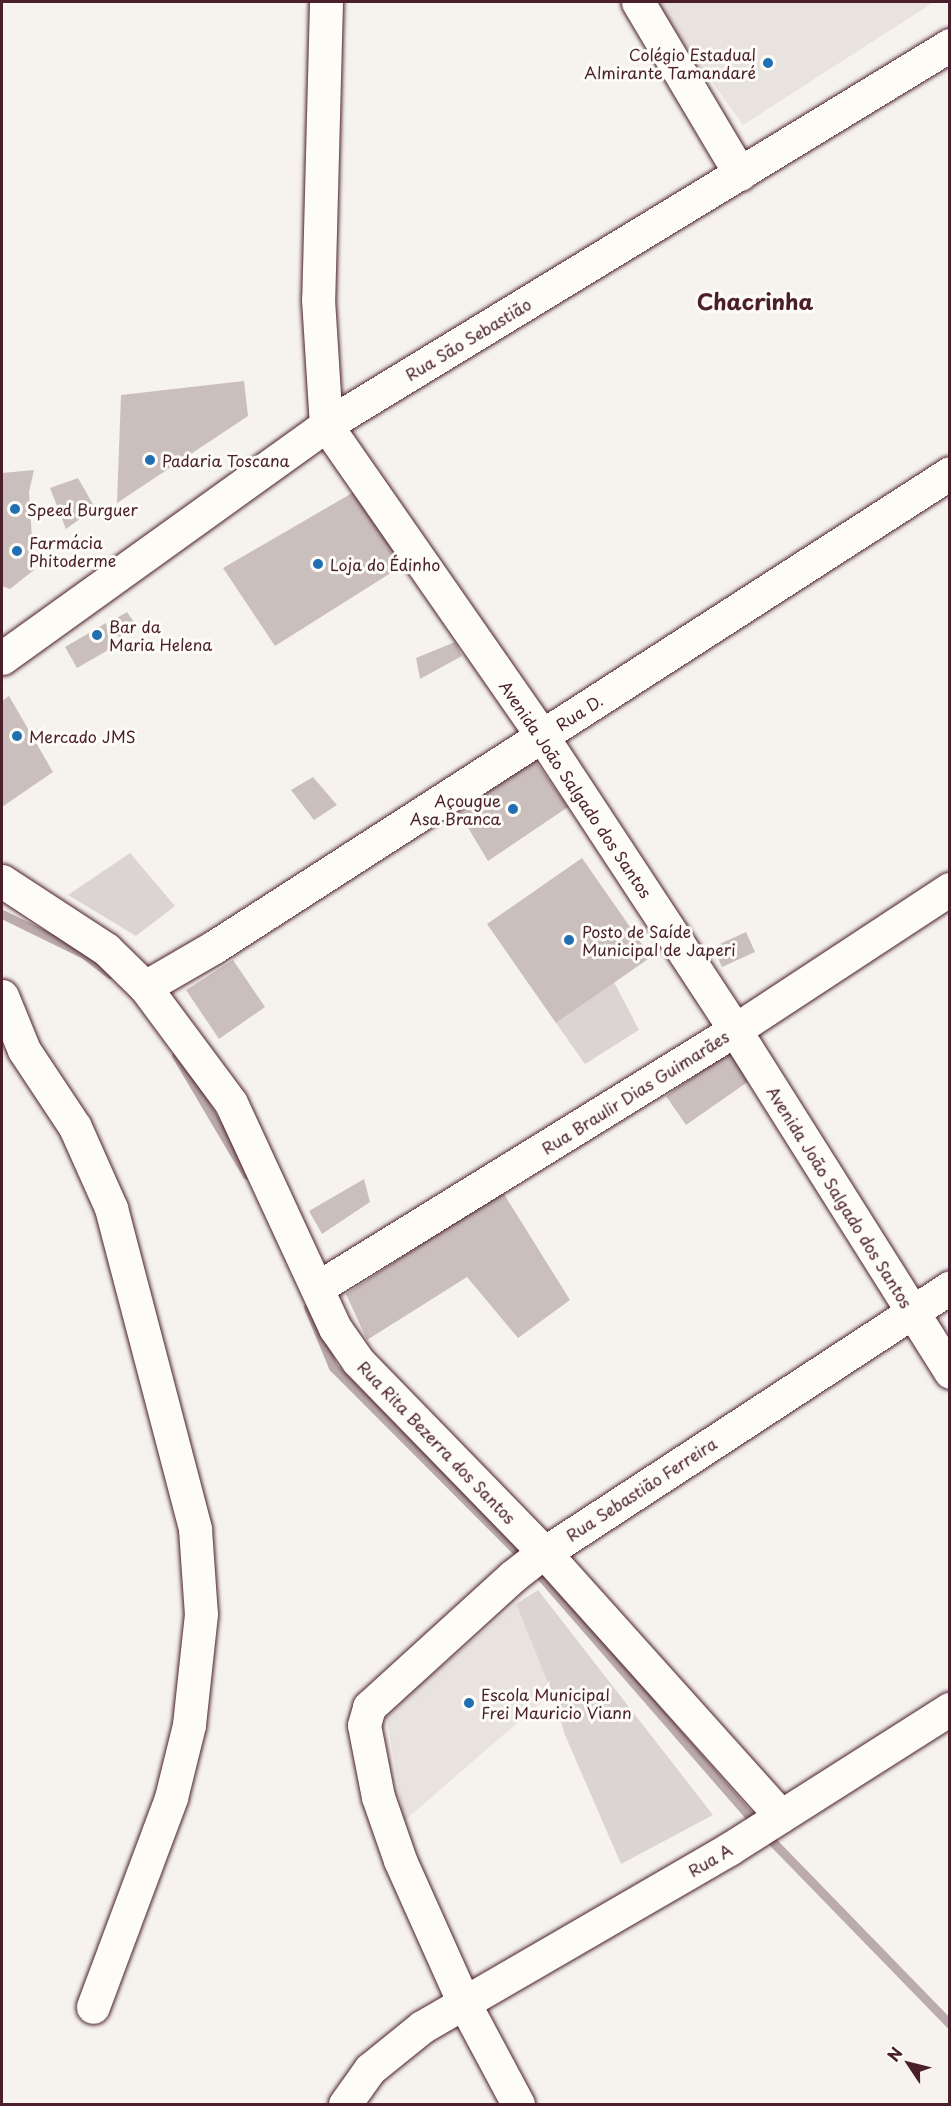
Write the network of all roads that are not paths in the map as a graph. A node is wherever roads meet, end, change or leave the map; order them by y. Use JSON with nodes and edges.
{"nodes":[{"id":1,"x":326,"y":2,"type":"edge"},
{"id":2,"x":638,"y":2,"type":"edge"},
{"id":3,"x":950,"y":45,"type":"edge"},
{"id":4,"x":740,"y":174,"type":"junction"},
{"id":5,"x":326,"y":425,"type":"junction"},
{"id":6,"x":950,"y":472,"type":"edge"},
{"id":7,"x":2,"y":658,"type":"edge"},
{"id":8,"x":542,"y":736,"type":"junction"},
{"id":9,"x":2,"y":881,"type":"edge"},
{"id":10,"x":950,"y":889,"type":"edge"},
{"id":11,"x":145,"y":987,"type":"junction"},
{"id":12,"x":2,"y":996,"type":"edge"},
{"id":13,"x":735,"y":1030,"type":"junction"},
{"id":14,"x":950,"y":1287,"type":"edge"},
{"id":15,"x":317,"y":1288,"type":"junction"},
{"id":16,"x":911,"y":1311,"type":"junction"},
{"id":17,"x":950,"y":1372,"type":"edge"},
{"id":18,"x":531,"y":1563,"type":"junction"},
{"id":19,"x":950,"y":1709,"type":"edge"},
{"id":20,"x":764,"y":1827,"type":"junction"},
{"id":21,"x":464,"y":2001,"type":"junction"},
{"id":22,"x":93,"y":2007,"type":"dead end"},
{"id":23,"x":345,"y":2104,"type":"edge"},
{"id":24,"x":518,"y":2104,"type":"edge"}],
"edges":[{"from":1,"to":5,"type":"street"},
{"from":2,"to":4,"type":"street"},
{"from":3,"to":4,"type":"street","name":"Rua São Sebastião"},
{"from":4,"to":5,"type":"street","name":"Rua São Sebastião"},
{"from":5,"to":7,"type":"street","name":"Rua São Sebastião"},
{"from":5,"to":8,"type":"street","name":"Avenida João Salgado dos Santos"},
{"from":6,"to":8,"type":"street","name":"Rua D."},
{"from":8,"to":11,"type":"street","name":"Rua D."},
{"from":8,"to":13,"type":"street","name":"Avenida João Salgado dos Santos"},
{"from":9,"to":11,"type":"street","name":"Rua Rita Bezerra dos Santos"},
{"from":10,"to":13,"type":"street","name":"Rua Braulir Dias Guimarães"},
{"from":11,"to":15,"type":"street","name":"Rua Rita Bezerra dos Santos"},
{"from":12,"to":22,"type":"street"},
{"from":13,"to":15,"type":"street","name":"Rua Braulir Dias Guimarães"},
{"from":13,"to":16,"type":"street","name":"Avenida João Salgado dos Santos"},
{"from":14,"to":16,"type":"street","name":"Rua Sebastião Ferreira"},
{"from":15,"to":18,"type":"street","name":"Rua Rita Bezerra dos Santos"},
{"from":16,"to":17,"type":"street","name":"Avenida João Salgado dos Santos"},
{"from":16,"to":18,"type":"street","name":"Rua Sebastião Ferreira"},
{"from":18,"to":20,"type":"street","name":"Rua Rita Bezerra dos Santos"},
{"from":18,"to":21,"type":"street","name":"Rua Sebastião Ferreira"},
{"from":19,"to":20,"type":"street","name":"Rua A"},
{"from":20,"to":21,"type":"street","name":"Rua A"},
{"from":21,"to":23,"type":"street","name":"Rua A"},
{"from":21,"to":24,"type":"street"}]}
